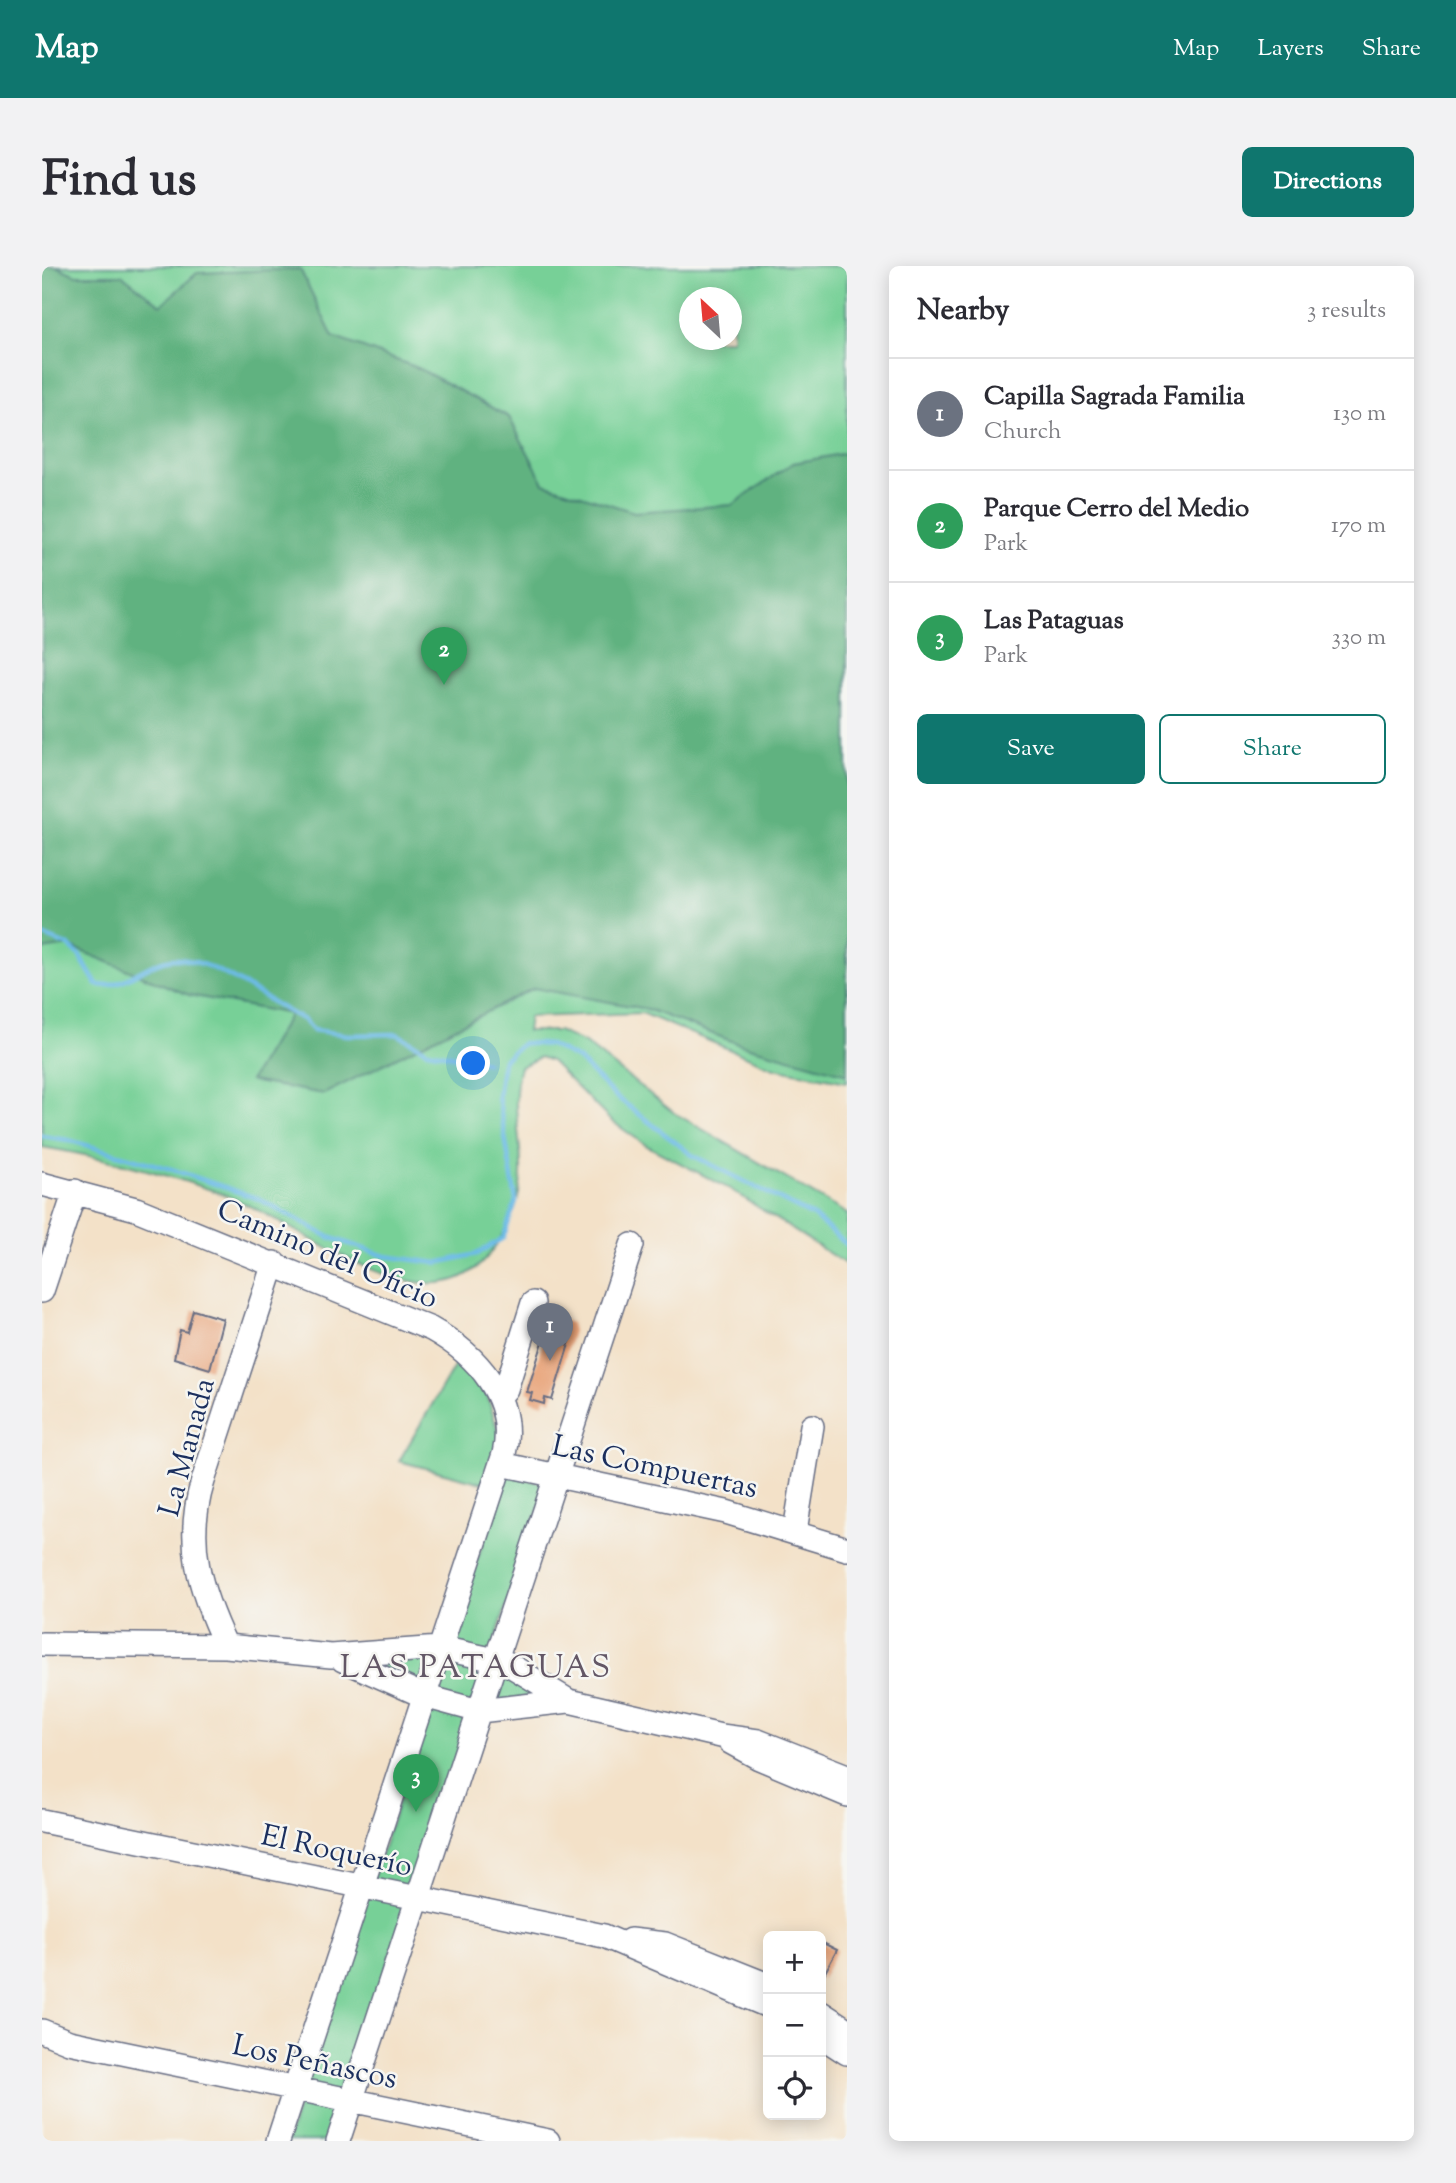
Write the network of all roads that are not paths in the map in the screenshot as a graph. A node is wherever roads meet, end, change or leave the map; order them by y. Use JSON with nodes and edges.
{"nodes":[{"id":1,"x":42,"y":1184,"type":"edge"},
{"id":2,"x":75,"y":1191,"type":"junction"},
{"id":3,"x":632,"y":1245,"type":"dead end"},
{"id":4,"x":274,"y":1263,"type":"junction"},
{"id":5,"x":42,"y":1291,"type":"edge"},
{"id":6,"x":533,"y":1303,"type":"dead end"},
{"id":7,"x":499,"y":1397,"type":"junction"},
{"id":8,"x":812,"y":1426,"type":"dead end"},
{"id":9,"x":501,"y":1464,"type":"junction"},
{"id":10,"x":557,"y":1476,"type":"junction"},
{"id":11,"x":795,"y":1531,"type":"junction"},
{"id":12,"x":847,"y":1549,"type":"edge"},
{"id":13,"x":226,"y":1646,"type":"junction"},
{"id":14,"x":48,"y":1647,"type":"edge"},
{"id":15,"x":440,"y":1648,"type":"junction"},
{"id":16,"x":331,"y":1656,"type":"junction"},
{"id":17,"x":496,"y":1659,"type":"junction"},
{"id":18,"x":424,"y":1696,"type":"junction"},
{"id":19,"x":569,"y":1701,"type":"junction"},
{"id":20,"x":480,"y":1711,"type":"junction"},
{"id":21,"x":721,"y":1736,"type":"junction"},
{"id":22,"x":847,"y":1776,"type":"edge"},
{"id":23,"x":847,"y":1795,"type":"edge"},
{"id":24,"x":42,"y":1821,"type":"edge"},
{"id":25,"x":362,"y":1887,"type":"junction"},
{"id":26,"x":418,"y":1898,"type":"junction"},
{"id":27,"x":620,"y":1940,"type":"junction"},
{"id":28,"x":763,"y":1982,"type":"edge"},
{"id":29,"x":763,"y":2004,"type":"edge"},
{"id":30,"x":826,"y":2017,"type":"edge"},
{"id":31,"x":42,"y":2031,"type":"edge"},
{"id":32,"x":847,"y":2031,"type":"edge"},
{"id":33,"x":826,"y":2039,"type":"edge"},
{"id":34,"x":69,"y":2042,"type":"junction"},
{"id":35,"x":42,"y":2043,"type":"edge"},
{"id":36,"x":847,"y":2053,"type":"edge"},
{"id":37,"x":295,"y":2089,"type":"junction"},
{"id":38,"x":351,"y":2101,"type":"junction"},
{"id":39,"x":278,"y":2141,"type":"edge"},
{"id":40,"x":338,"y":2141,"type":"edge"},
{"id":41,"x":548,"y":2141,"type":"edge"}],
"edges":[{"from":1,"to":2,"type":"street","name":"Camino del Oficio"},
{"from":2,"to":4,"type":"street","name":"Camino del Oficio"},
{"from":2,"to":5,"type":"street"},
{"from":3,"to":10,"type":"street"},
{"from":4,"to":7,"type":"street","name":"Camino del Oficio"},
{"from":4,"to":13,"type":"street","name":"La Manada"},
{"from":6,"to":7,"type":"street"},
{"from":7,"to":9,"type":"street","name":"Camino del Oficio"},
{"from":8,"to":11,"type":"street","name":"Las Compuertas"},
{"from":9,"to":10,"type":"street","name":"Las Compuertas"},
{"from":9,"to":15,"type":"street","name":"Camino del Oficio"},
{"from":10,"to":11,"type":"street","name":"Las Compuertas"},
{"from":10,"to":17,"type":"street"},
{"from":11,"to":12,"type":"street","name":"Las Compuertas"},
{"from":13,"to":14,"type":"street"},
{"from":13,"to":16,"type":"street"},
{"from":15,"to":16,"type":"street"},
{"from":15,"to":17,"type":"street"},
{"from":15,"to":18,"type":"street","name":"Camino del Oficio"},
{"from":16,"to":18,"type":"street"},
{"from":17,"to":19,"type":"street"},
{"from":17,"to":20,"type":"street"},
{"from":18,"to":20,"type":"street"},
{"from":18,"to":25,"type":"street","name":"Camino del Oficio"},
{"from":19,"to":20,"type":"street"},
{"from":19,"to":21,"type":"street"},
{"from":20,"to":26,"type":"street"},
{"from":21,"to":22,"type":"street"},
{"from":21,"to":23,"type":"street"},
{"from":24,"to":25,"type":"street","name":"El Roquerío"},
{"from":25,"to":26,"type":"street","name":"El Roquerío"},
{"from":25,"to":37,"type":"street","name":"Camino del Oficio"},
{"from":26,"to":27,"type":"street","name":"El Roquerío"},
{"from":26,"to":38,"type":"street"},
{"from":27,"to":28,"type":"street","name":"El Roquerío"},
{"from":27,"to":29,"type":"street","name":"El Roquerío"},
{"from":30,"to":32,"type":"street"},
{"from":31,"to":34,"type":"street","name":"Los Peñascos"},
{"from":33,"to":36,"type":"street"},
{"from":34,"to":35,"type":"street","name":"Los Peñascos"},
{"from":34,"to":37,"type":"street","name":"Los Peñascos"},
{"from":37,"to":38,"type":"street","name":"Los Peñascos"},
{"from":37,"to":39,"type":"street","name":"Camino del Oficio"},
{"from":38,"to":40,"type":"street"},
{"from":38,"to":41,"type":"street","name":"Los Peñascos"}]}
